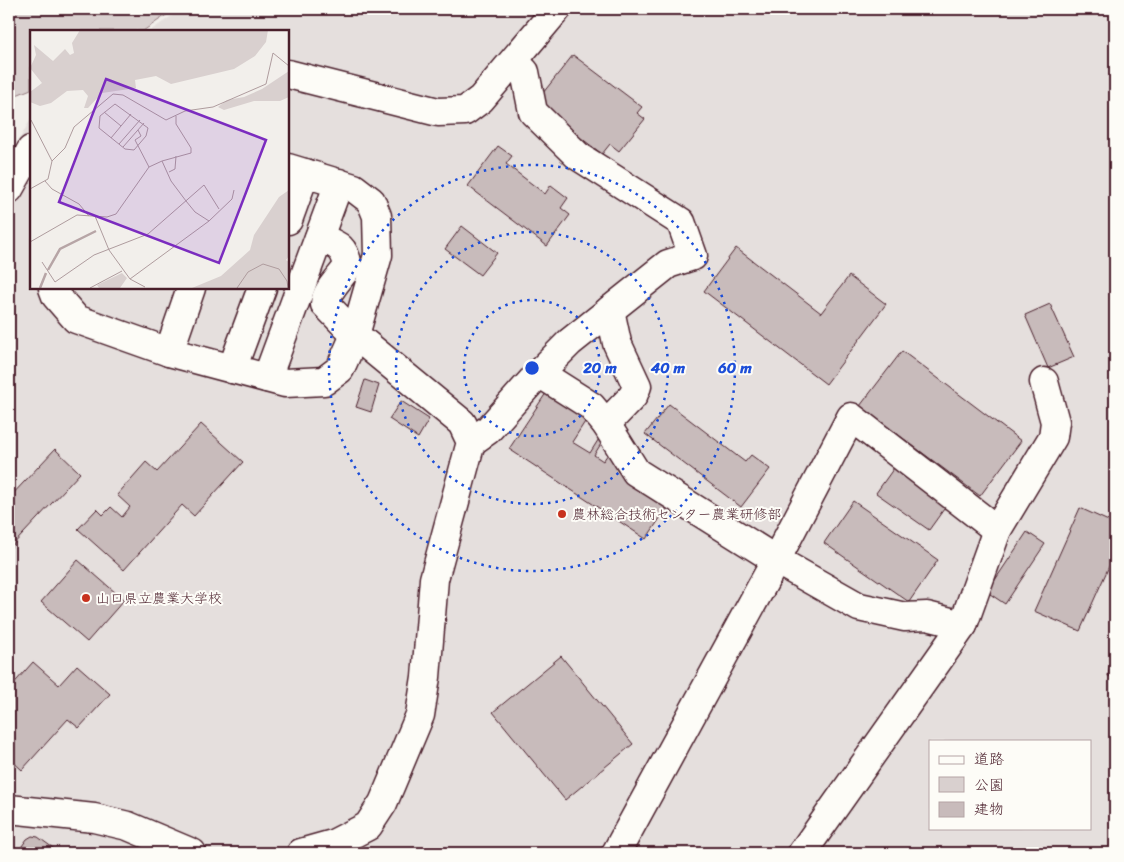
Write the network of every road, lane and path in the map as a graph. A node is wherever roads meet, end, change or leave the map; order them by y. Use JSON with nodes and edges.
{"nodes":[{"id":1,"x":557,"y":9,"type":"edge"},
{"id":2,"x":514,"y":61,"type":"junction"},
{"id":3,"x":289,"y":74,"type":"edge"},
{"id":4,"x":30,"y":152,"type":"edge"},
{"id":5,"x":296,"y":171,"type":"edge"},
{"id":6,"x":339,"y":183,"type":"junction"},
{"id":7,"x":9,"y":189,"type":"edge"},
{"id":8,"x":289,"y":214,"type":"edge"},
{"id":9,"x":319,"y":238,"type":"junction"},
{"id":10,"x":53,"y":289,"type":"edge"},
{"id":11,"x":190,"y":289,"type":"edge"},
{"id":12,"x":262,"y":289,"type":"edge"},
{"id":13,"x":610,"y":310,"type":"junction"},
{"id":14,"x":355,"y":335,"type":"junction"},
{"id":15,"x":169,"y":352,"type":"junction"},
{"id":16,"x":232,"y":368,"type":"junction"},
{"id":17,"x":539,"y":373,"type":"junction"},
{"id":18,"x":267,"y":378,"type":"junction"},
{"id":19,"x":1044,"y":382,"type":"dead end"},
{"id":20,"x":606,"y":424,"type":"junction"},
{"id":21,"x":471,"y":442,"type":"junction"},
{"id":22,"x":997,"y":530,"type":"junction"},
{"id":23,"x":776,"y":560,"type":"junction"},
{"id":24,"x":963,"y":625,"type":"junction"},
{"id":25,"x":9,"y":809,"type":"edge"},
{"id":26,"x":192,"y":853,"type":"edge"},
{"id":27,"x":301,"y":853,"type":"edge"},
{"id":28,"x":616,"y":853,"type":"edge"},
{"id":29,"x":802,"y":853,"type":"edge"}],
"edges":[{"from":1,"to":2,"type":"lane"},
{"from":2,"to":3,"type":"lane"},
{"from":2,"to":13,"type":"lane"},
{"from":4,"to":7,"type":"lane"},
{"from":5,"to":6,"type":"lane"},
{"from":5,"to":8,"type":"lane"},
{"from":6,"to":9,"type":"lane"},
{"from":6,"to":14,"type":"lane"},
{"from":9,"to":14,"type":"lane"},
{"from":9,"to":18,"type":"lane"},
{"from":10,"to":15,"type":"lane"},
{"from":11,"to":15,"type":"lane"},
{"from":12,"to":16,"type":"lane"},
{"from":13,"to":17,"type":"lane"},
{"from":13,"to":20,"type":"lane"},
{"from":14,"to":18,"type":"lane"},
{"from":14,"to":21,"type":"lane"},
{"from":15,"to":16,"type":"lane"},
{"from":16,"to":18,"type":"lane"},
{"from":17,"to":20,"type":"lane"},
{"from":17,"to":21,"type":"lane"},
{"from":19,"to":22,"type":"lane"},
{"from":20,"to":23,"type":"lane"},
{"from":21,"to":27,"type":"lane"},
{"from":22,"to":23,"type":"lane"},
{"from":22,"to":24,"type":"lane"},
{"from":23,"to":24,"type":"lane"},
{"from":23,"to":28,"type":"lane"},
{"from":24,"to":29,"type":"lane"},
{"from":25,"to":26,"type":"lane"}]}
